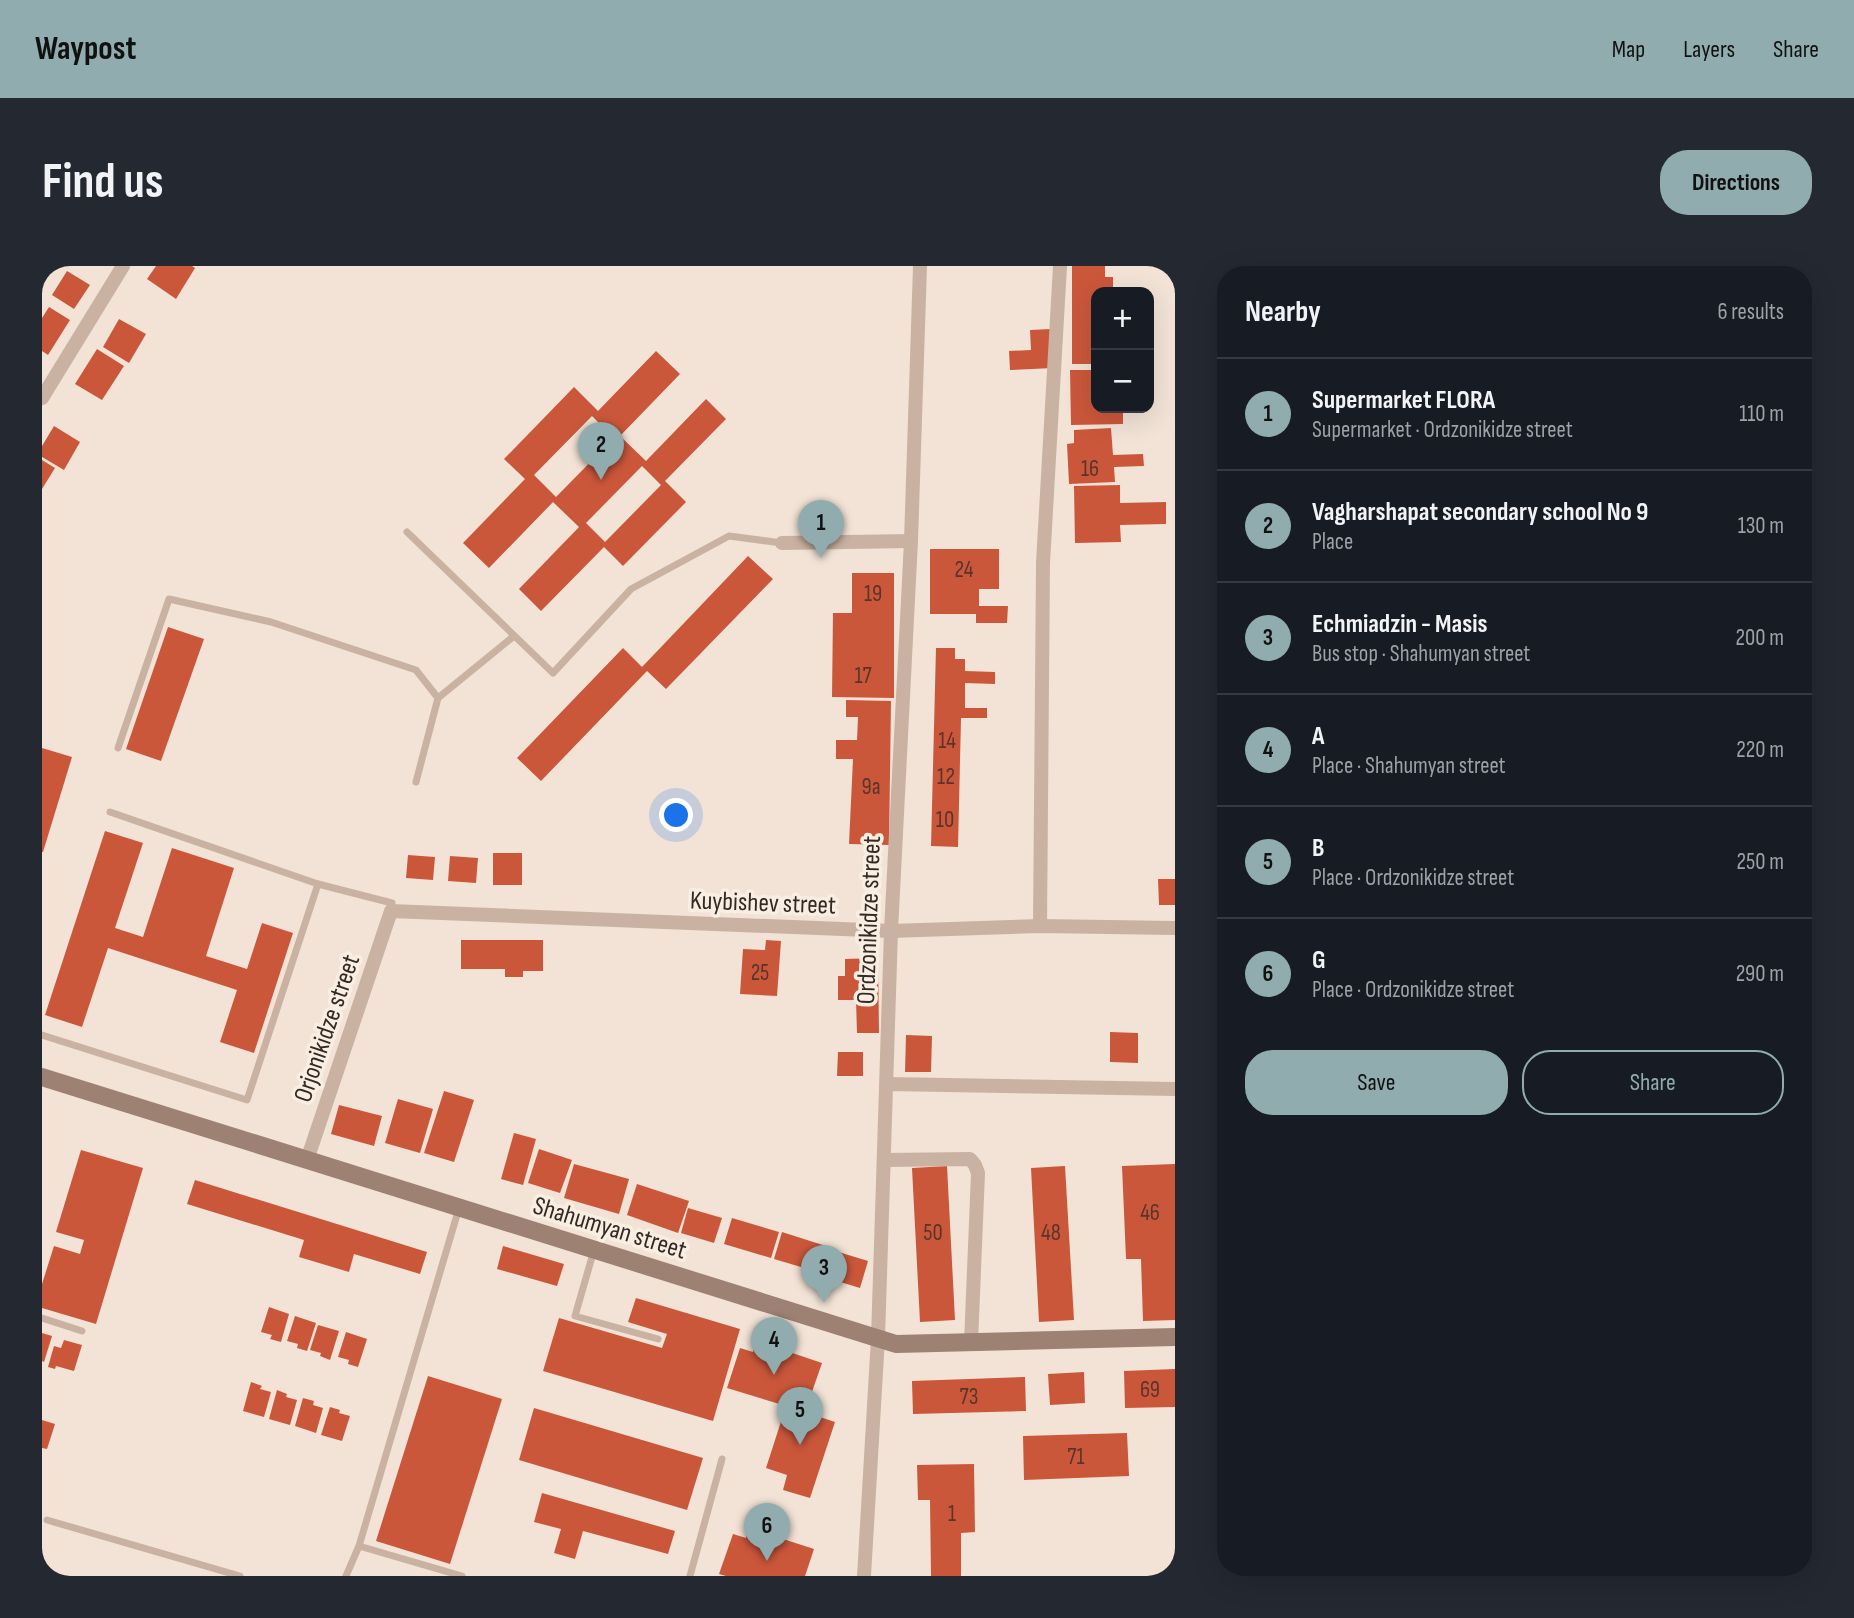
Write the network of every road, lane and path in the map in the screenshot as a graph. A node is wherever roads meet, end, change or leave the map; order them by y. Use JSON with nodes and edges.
{"nodes":[{"id":1,"x":123,"y":266,"type":"edge"},
{"id":2,"x":920,"y":266,"type":"edge"},
{"id":3,"x":1060,"y":266,"type":"edge"},
{"id":4,"x":42,"y":398,"type":"edge"},
{"id":5,"x":407,"y":532,"type":"dead end"},
{"id":6,"x":911,"y":541,"type":"junction"},
{"id":7,"x":782,"y":543,"type":"joint"},
{"id":8,"x":514,"y":636,"type":"junction"},
{"id":9,"x":438,"y":698,"type":"junction"},
{"id":10,"x":118,"y":748,"type":"dead end"},
{"id":11,"x":416,"y":782,"type":"dead end"},
{"id":12,"x":110,"y":812,"type":"dead end"},
{"id":13,"x":318,"y":884,"type":"junction"},
{"id":14,"x":392,"y":907,"type":"junction"},
{"id":15,"x":1040,"y":926,"type":"junction"},
{"id":16,"x":1175,"y":928,"type":"edge"},
{"id":17,"x":891,"y":931,"type":"junction"},
{"id":18,"x":42,"y":1035,"type":"edge"},
{"id":19,"x":42,"y":1077,"type":"edge"},
{"id":20,"x":887,"y":1084,"type":"junction"},
{"id":21,"x":1175,"y":1088,"type":"edge"},
{"id":22,"x":307,"y":1160,"type":"junction"},
{"id":23,"x":884,"y":1160,"type":"junction"},
{"id":24,"x":459,"y":1207,"type":"junction"},
{"id":25,"x":594,"y":1250,"type":"junction"},
{"id":26,"x":42,"y":1318,"type":"edge"},
{"id":27,"x":82,"y":1331,"type":"dead end"},
{"id":28,"x":1175,"y":1337,"type":"edge"},
{"id":29,"x":878,"y":1338,"type":"junction"},
{"id":30,"x":658,"y":1339,"type":"dead end"},
{"id":31,"x":971,"y":1343,"type":"junction"},
{"id":32,"x":722,"y":1459,"type":"dead end"},
{"id":33,"x":47,"y":1520,"type":"dead end"},
{"id":34,"x":359,"y":1546,"type":"junction"},
{"id":35,"x":240,"y":1576,"type":"edge"},
{"id":36,"x":346,"y":1576,"type":"edge"},
{"id":37,"x":462,"y":1576,"type":"edge"},
{"id":38,"x":690,"y":1576,"type":"edge"},
{"id":39,"x":864,"y":1576,"type":"edge"}],
"edges":[{"from":1,"to":4,"type":"street"},
{"from":2,"to":6,"type":"street","name":"Ordzonikidze street"},
{"from":3,"to":15,"type":"street"},
{"from":5,"to":8,"type":"lane"},
{"from":6,"to":7,"type":"street"},
{"from":6,"to":17,"type":"street","name":"Ordzonikidze street"},
{"from":7,"to":8,"type":"lane"},
{"from":8,"to":9,"type":"lane"},
{"from":9,"to":10,"type":"lane"},
{"from":9,"to":11,"type":"lane"},
{"from":12,"to":13,"type":"lane"},
{"from":13,"to":14,"type":"lane"},
{"from":13,"to":18,"type":"lane"},
{"from":14,"to":17,"type":"street","name":"Kuybishev street"},
{"from":14,"to":22,"type":"street","name":"Orjonikidze street"},
{"from":15,"to":16,"type":"street","name":"Kuybishev street"},
{"from":15,"to":17,"type":"street","name":"Kuybishev street"},
{"from":17,"to":20,"type":"street","name":"Ordzonikidze street"},
{"from":19,"to":22,"type":"main road","name":"Shahumyan street"},
{"from":20,"to":21,"type":"street"},
{"from":20,"to":23,"type":"street","name":"Ordzonikidze street"},
{"from":22,"to":24,"type":"main road","name":"Shahumyan street"},
{"from":23,"to":29,"type":"street","name":"Ordzonikidze street"},
{"from":23,"to":31,"type":"street"},
{"from":24,"to":25,"type":"main road","name":"Shahumyan street"},
{"from":24,"to":34,"type":"lane"},
{"from":25,"to":29,"type":"main road","name":"Shahumyan street"},
{"from":25,"to":30,"type":"lane"},
{"from":26,"to":27,"type":"lane"},
{"from":28,"to":31,"type":"main road","name":"Shahumyan street"},
{"from":29,"to":31,"type":"main road","name":"Shahumyan street"},
{"from":29,"to":39,"type":"street","name":"Ordzonikidze street"},
{"from":32,"to":38,"type":"lane"},
{"from":33,"to":35,"type":"lane"},
{"from":34,"to":36,"type":"lane"},
{"from":34,"to":37,"type":"lane"}]}
